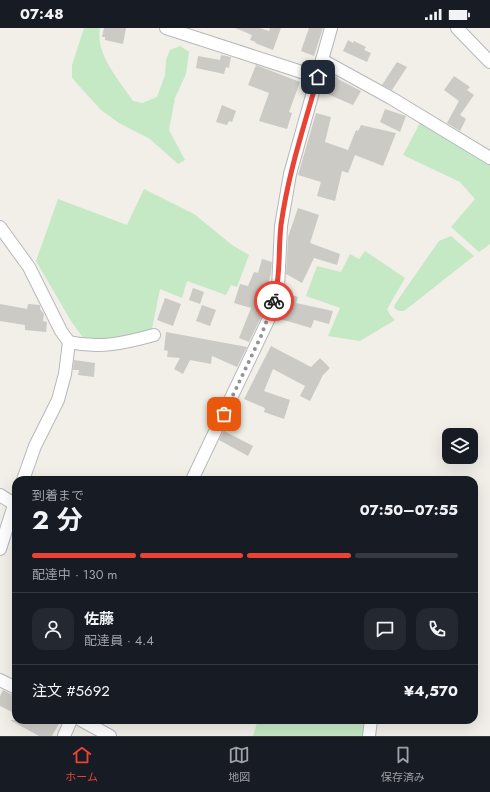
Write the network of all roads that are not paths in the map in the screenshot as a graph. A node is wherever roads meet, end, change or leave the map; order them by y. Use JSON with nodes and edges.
{"nodes":[{"id":1,"x":166,"y":28,"type":"edge"},
{"id":2,"x":331,"y":28,"type":"edge"},
{"id":3,"x":457,"y":28,"type":"edge"},
{"id":4,"x":322,"y":60,"type":"junction"},
{"id":5,"x":490,"y":62,"type":"edge"},
{"id":6,"x":318,"y":77,"type":"junction"},
{"id":7,"x":490,"y":158,"type":"edge"},
{"id":8,"x":0,"y":227,"type":"edge"},
{"id":9,"x":154,"y":335,"type":"dead end"},
{"id":10,"x":69,"y":342,"type":"junction"},
{"id":11,"x":24,"y":476,"type":"edge"},
{"id":12,"x":194,"y":476,"type":"edge"},
{"id":13,"x":0,"y":495,"type":"edge"},
{"id":14,"x":12,"y":500,"type":"edge"},
{"id":15,"x":12,"y":511,"type":"edge"},
{"id":16,"x":0,"y":549,"type":"edge"},
{"id":17,"x":0,"y":680,"type":"edge"},
{"id":18,"x":12,"y":686,"type":"edge"},
{"id":19,"x":69,"y":724,"type":"edge"},
{"id":20,"x":88,"y":724,"type":"edge"},
{"id":21,"x":370,"y":724,"type":"edge"},
{"id":22,"x":64,"y":736,"type":"edge"},
{"id":23,"x":110,"y":736,"type":"edge"},
{"id":24,"x":369,"y":736,"type":"edge"}],
"edges":[{"from":1,"to":6,"type":"street"},
{"from":2,"to":4,"type":"street"},
{"from":3,"to":5,"type":"street"},
{"from":4,"to":6,"type":"street"},
{"from":4,"to":7,"type":"street"},
{"from":6,"to":12,"type":"street"},
{"from":8,"to":10,"type":"street"},
{"from":9,"to":10,"type":"street"},
{"from":10,"to":11,"type":"street"},
{"from":13,"to":14,"type":"street"},
{"from":15,"to":16,"type":"street"},
{"from":17,"to":18,"type":"street"},
{"from":19,"to":22,"type":"street"},
{"from":20,"to":23,"type":"street"},
{"from":21,"to":24,"type":"street"}]}
